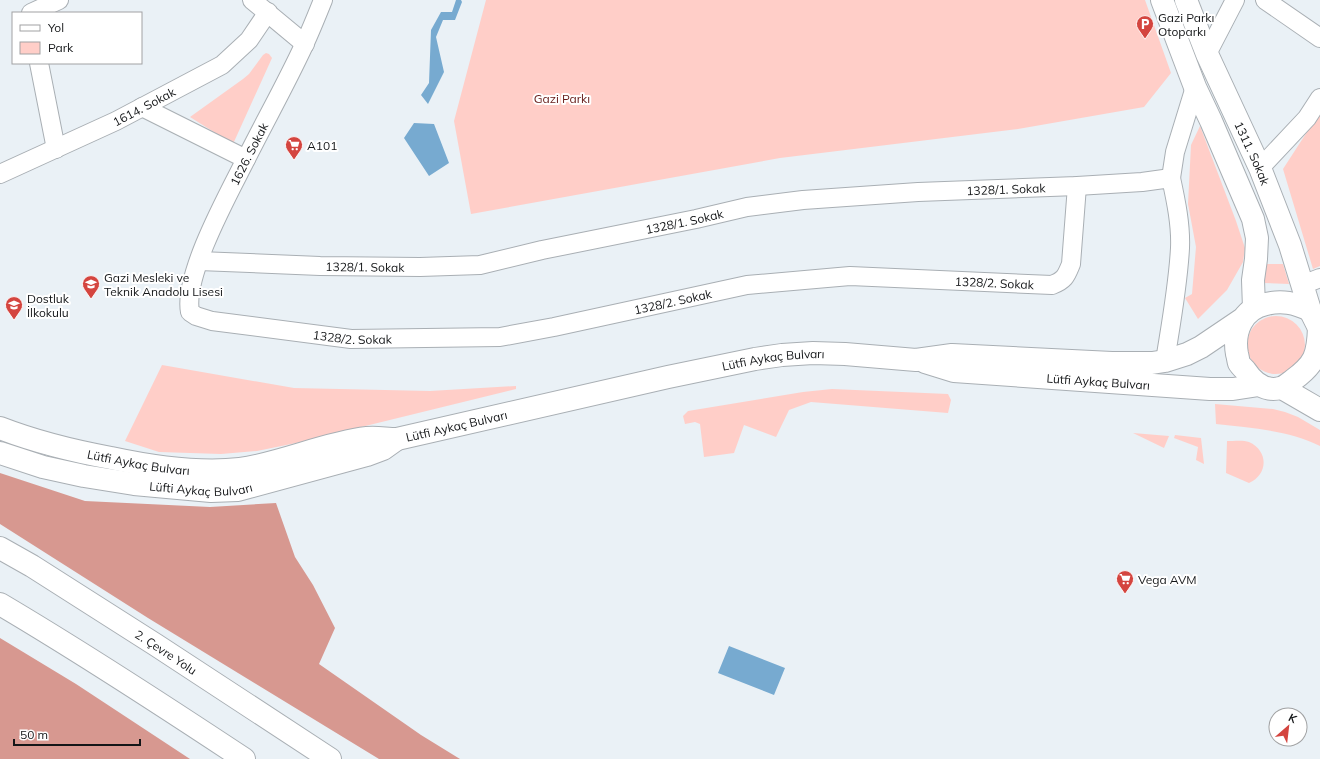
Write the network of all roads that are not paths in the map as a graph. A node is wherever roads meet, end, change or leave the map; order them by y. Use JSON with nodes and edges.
{"nodes":[{"id":1,"x":27,"y":0,"type":"edge"},
{"id":2,"x":59,"y":0,"type":"edge"},
{"id":3,"x":252,"y":0,"type":"edge"},
{"id":4,"x":323,"y":0,"type":"edge"},
{"id":5,"x":1162,"y":0,"type":"edge"},
{"id":6,"x":1186,"y":0,"type":"edge"},
{"id":7,"x":1234,"y":0,"type":"edge"},
{"id":8,"x":1265,"y":0,"type":"edge"},
{"id":9,"x":30,"y":12,"type":"edge"},
{"id":10,"x":32,"y":12,"type":"edge"},
{"id":11,"x":268,"y":12,"type":"junction"},
{"id":12,"x":1320,"y":38,"type":"edge"},
{"id":13,"x":304,"y":44,"type":"junction"},
{"id":14,"x":1206,"y":54,"type":"junction"},
{"id":15,"x":40,"y":64,"type":"edge"},
{"id":16,"x":1195,"y":87,"type":"junction"},
{"id":17,"x":1320,"y":98,"type":"edge"},
{"id":18,"x":142,"y":107,"type":"junction"},
{"id":19,"x":56,"y":149,"type":"junction"},
{"id":20,"x":246,"y":159,"type":"junction"},
{"id":21,"x":1260,"y":168,"type":"junction"},
{"id":22,"x":0,"y":174,"type":"edge"},
{"id":23,"x":1171,"y":178,"type":"junction"},
{"id":24,"x":1077,"y":186,"type":"junction"},
{"id":25,"x":199,"y":261,"type":"junction"},
{"id":26,"x":1311,"y":282,"type":"edge"},
{"id":27,"x":190,"y":312,"type":"joint"},
{"id":28,"x":1247,"y":314,"type":"junction"},
{"id":29,"x":1316,"y":323,"type":"edge"},
{"id":30,"x":916,"y":360,"type":"junction"},
{"id":31,"x":1165,"y":360,"type":"junction"},
{"id":32,"x":1259,"y":385,"type":"junction"},
{"id":33,"x":1282,"y":388,"type":"junction"},
{"id":34,"x":1320,"y":410,"type":"edge"},
{"id":35,"x":6,"y":429,"type":"edge"},
{"id":36,"x":397,"y":440,"type":"junction"},
{"id":37,"x":0,"y":453,"type":"edge"},
{"id":38,"x":0,"y":548,"type":"edge"},
{"id":39,"x":0,"y":604,"type":"edge"},
{"id":40,"x":244,"y":759,"type":"edge"},
{"id":41,"x":330,"y":759,"type":"edge"}],
"edges":[{"from":1,"to":9,"type":"street"},
{"from":2,"to":10,"type":"street"},
{"from":3,"to":11,"type":"street"},
{"from":4,"to":13,"type":"street","name":"1626. Sokak"},
{"from":5,"to":16,"type":"main road","name":"1311. Sokak"},
{"from":6,"to":14,"type":"main road","name":"1311. Sokak"},
{"from":7,"to":14,"type":"street"},
{"from":8,"to":12,"type":"street"},
{"from":11,"to":13,"type":"street"},
{"from":11,"to":18,"type":"street","name":"1614. Sokak"},
{"from":13,"to":20,"type":"street","name":"1626. Sokak"},
{"from":14,"to":21,"type":"main road","name":"1311. Sokak"},
{"from":15,"to":19,"type":"street"},
{"from":16,"to":23,"type":"street"},
{"from":16,"to":28,"type":"main road","name":"1311. Sokak"},
{"from":17,"to":21,"type":"street"},
{"from":18,"to":19,"type":"street","name":"1614. Sokak"},
{"from":18,"to":20,"type":"street"},
{"from":19,"to":22,"type":"street","name":"1614. Sokak"},
{"from":20,"to":25,"type":"street","name":"1626. Sokak"},
{"from":21,"to":26,"type":"main road","name":"1311. Sokak"},
{"from":23,"to":24,"type":"street","name":"1328/1. Sokak"},
{"from":23,"to":31,"type":"street"},
{"from":24,"to":25,"type":"street","name":"1328/1. Sokak"},
{"from":24,"to":27,"type":"street","name":"1328/2. Sokak"},
{"from":25,"to":27,"type":"street","name":"1626. Sokak"},
{"from":26,"to":29,"type":"main road","name":"1311. Sokak"},
{"from":28,"to":29,"type":"main road"},
{"from":28,"to":31,"type":"main road","name":"Lütfi Aykaç Bulvarı"},
{"from":28,"to":32,"type":"main road"},
{"from":29,"to":33,"type":"main road"},
{"from":30,"to":31,"type":"main road","name":"Lütfi Aykaç Bulvarı"},
{"from":30,"to":32,"type":"main road","name":"Lütfi Aykaç Bulvarı"},
{"from":30,"to":36,"type":"main road","name":"Lütfi Aykaç Bulvarı"},
{"from":32,"to":33,"type":"main road"},
{"from":33,"to":34,"type":"main road"},
{"from":35,"to":36,"type":"main road","name":"Lütfi Aykaç Bulvarı"},
{"from":36,"to":37,"type":"main road","name":"Lüfti Aykaç Bulvarı"},
{"from":38,"to":41,"type":"main road","name":"2. Çevre Yolu"},
{"from":39,"to":40,"type":"main road"}]}
